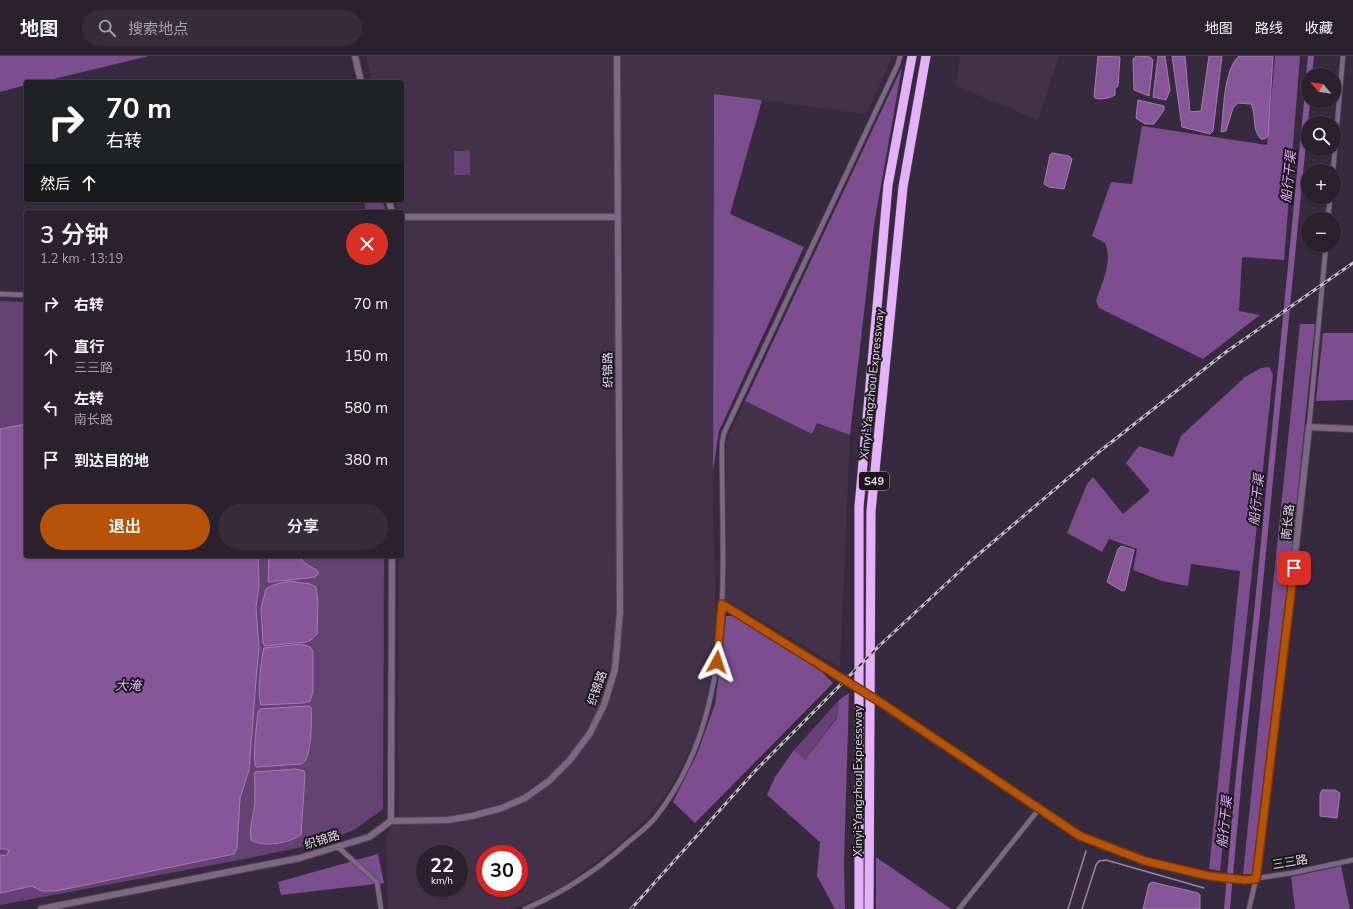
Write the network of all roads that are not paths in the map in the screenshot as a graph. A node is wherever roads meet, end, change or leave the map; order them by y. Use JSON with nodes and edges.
{"nodes":[{"id":1,"x":355,"y":56,"type":"edge"},
{"id":2,"x":617,"y":56,"type":"edge"},
{"id":3,"x":900,"y":56,"type":"edge"},
{"id":4,"x":912,"y":56,"type":"edge"},
{"id":5,"x":926,"y":56,"type":"edge"},
{"id":6,"x":1343,"y":56,"type":"edge"},
{"id":7,"x":361,"y":80,"type":"edge"},
{"id":8,"x":1333,"y":164,"type":"edge"},
{"id":9,"x":404,"y":217,"type":"edge"},
{"id":10,"x":617,"y":217,"type":"junction"},
{"id":11,"x":1325,"y":252,"type":"edge"},
{"id":12,"x":0,"y":294,"type":"edge"},
{"id":13,"x":24,"y":294,"type":"edge"},
{"id":14,"x":1308,"y":427,"type":"junction"},
{"id":15,"x":1353,"y":429,"type":"edge"},
{"id":16,"x":392,"y":558,"type":"edge"},
{"id":17,"x":722,"y":604,"type":"junction"},
{"id":18,"x":1039,"y":809,"type":"junction"},
{"id":19,"x":391,"y":821,"type":"junction"},
{"id":20,"x":338,"y":847,"type":"junction"},
{"id":21,"x":1353,"y":860,"type":"edge"},
{"id":22,"x":1256,"y":879,"type":"junction"},
{"id":23,"x":41,"y":909,"type":"edge"},
{"id":24,"x":381,"y":909,"type":"edge"},
{"id":25,"x":525,"y":909,"type":"edge"},
{"id":26,"x":859,"y":909,"type":"edge"},
{"id":27,"x":869,"y":909,"type":"edge"},
{"id":28,"x":959,"y":909,"type":"edge"},
{"id":29,"x":1249,"y":909,"type":"edge"}],
"edges":[{"from":1,"to":7,"type":"street"},
{"from":2,"to":10,"type":"street","name":"织锦路"},
{"from":3,"to":17,"type":"street"},
{"from":4,"to":26,"type":"highway","name":"Xinyi-Yangzhou Expressway","number":"S49"},
{"from":5,"to":27,"type":"highway","name":"Xinyi-Yangzhou Expressway","number":"S49"},
{"from":6,"to":8,"type":"street"},
{"from":9,"to":10,"type":"street"},
{"from":10,"to":19,"type":"street","name":"织锦路"},
{"from":11,"to":14,"type":"street"},
{"from":12,"to":13,"type":"street"},
{"from":14,"to":15,"type":"street"},
{"from":14,"to":22,"type":"street","name":"南长路"},
{"from":16,"to":19,"type":"street"},
{"from":17,"to":18,"type":"street","name":"三三路","bridge":true},
{"from":17,"to":25,"type":"street"},
{"from":18,"to":22,"type":"street","name":"三三路"},
{"from":18,"to":28,"type":"street"},
{"from":19,"to":20,"type":"street","name":"织锦路"},
{"from":20,"to":23,"type":"street","name":"织锦路"},
{"from":20,"to":24,"type":"street"},
{"from":21,"to":22,"type":"street","name":"三三路"},
{"from":22,"to":29,"type":"street"}]}
